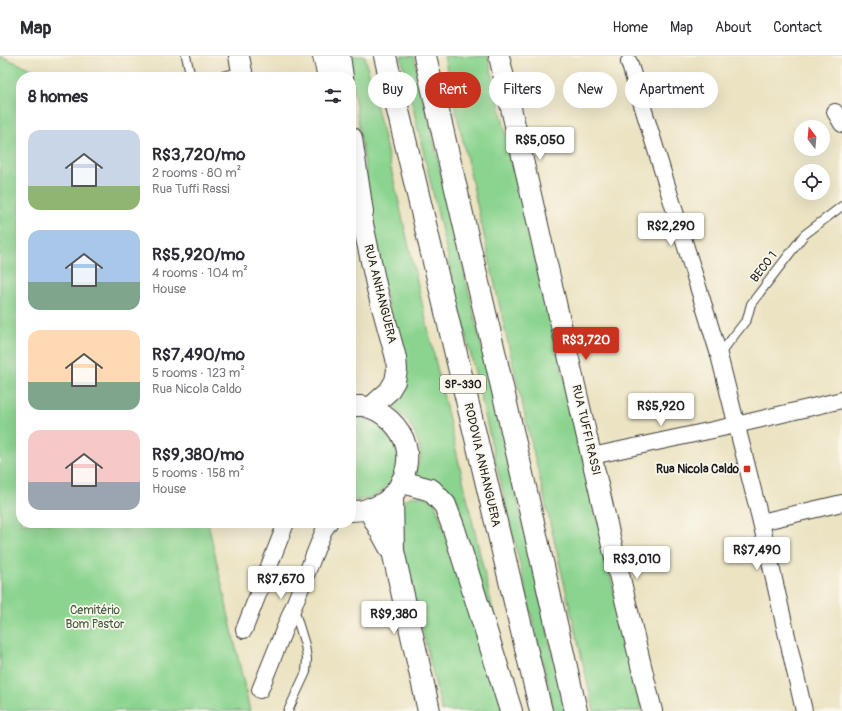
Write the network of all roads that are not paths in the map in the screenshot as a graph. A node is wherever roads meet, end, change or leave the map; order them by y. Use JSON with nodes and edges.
{"nodes":[{"id":1,"x":186,"y":56,"type":"edge"},
{"id":2,"x":323,"y":56,"type":"edge"},
{"id":3,"x":339,"y":56,"type":"edge"},
{"id":4,"x":385,"y":56,"type":"edge"},
{"id":5,"x":425,"y":56,"type":"edge"},
{"id":6,"x":499,"y":56,"type":"edge"},
{"id":7,"x":629,"y":62,"type":"dead end"},
{"id":8,"x":241,"y":68,"type":"edge"},
{"id":9,"x":190,"y":72,"type":"edge"},
{"id":10,"x":231,"y":72,"type":"edge"},
{"id":11,"x":327,"y":72,"type":"edge"},
{"id":12,"x":341,"y":72,"type":"edge"},
{"id":13,"x":356,"y":172,"type":"edge"},
{"id":14,"x":356,"y":189,"type":"edge"},
{"id":15,"x":842,"y":206,"type":"edge"},
{"id":16,"x":362,"y":212,"type":"junction"},
{"id":17,"x":719,"y":355,"type":"junction"},
{"id":18,"x":842,"y":400,"type":"edge"},
{"id":19,"x":360,"y":407,"type":"edge"},
{"id":20,"x":736,"y":425,"type":"junction"},
{"id":21,"x":592,"y":456,"type":"junction"},
{"id":22,"x":397,"y":489,"type":"junction"},
{"id":23,"x":842,"y":503,"type":"edge"},
{"id":24,"x":360,"y":510,"type":"edge"},
{"id":25,"x":761,"y":522,"type":"junction"},
{"id":26,"x":284,"y":528,"type":"edge"},
{"id":27,"x":325,"y":528,"type":"edge"},
{"id":28,"x":393,"y":551,"type":"junction"},
{"id":29,"x":293,"y":608,"type":"junction"},
{"id":30,"x":244,"y":630,"type":"dead end"},
{"id":31,"x":260,"y":690,"type":"dead end"},
{"id":32,"x":288,"y":711,"type":"edge"},
{"id":33,"x":428,"y":711,"type":"edge"},
{"id":34,"x":511,"y":711,"type":"edge"},
{"id":35,"x":541,"y":711,"type":"edge"},
{"id":36,"x":576,"y":711,"type":"edge"},
{"id":37,"x":652,"y":711,"type":"edge"},
{"id":38,"x":804,"y":711,"type":"edge"}],
"edges":[{"from":1,"to":9,"type":"lane"},
{"from":2,"to":11,"type":"street"},
{"from":3,"to":12,"type":"main road"},
{"from":4,"to":35,"type":"main road","name":"RODOVIA ANHANGUERA","number":"SP-330"},
{"from":5,"to":36,"type":"main road","number":"SP-330"},
{"from":6,"to":21,"type":"street","name":"RUA TUFFI RASSI"},
{"from":7,"to":17,"type":"street"},
{"from":8,"to":10,"type":"lane"},
{"from":13,"to":16,"type":"main road"},
{"from":14,"to":16,"type":"street","name":"RUA ANHANGUERA"},
{"from":15,"to":17,"type":"lane","name":"BECO 1"},
{"from":16,"to":19,"type":"street","name":"RUA ANHANGUERA"},
{"from":17,"to":20,"type":"street"},
{"from":18,"to":20,"type":"street"},
{"from":19,"to":22,"type":"street"},
{"from":20,"to":21,"type":"street"},
{"from":20,"to":25,"type":"street"},
{"from":21,"to":37,"type":"street","name":"RUA TUFFI RASSI"},
{"from":22,"to":24,"type":"street"},
{"from":22,"to":28,"type":"main road"},
{"from":22,"to":34,"type":"main road"},
{"from":23,"to":25,"type":"street"},
{"from":24,"to":28,"type":"main road"},
{"from":25,"to":38,"type":"street"},
{"from":26,"to":30,"type":"street"},
{"from":27,"to":29,"type":"street"},
{"from":28,"to":33,"type":"main road"},
{"from":29,"to":31,"type":"street"},
{"from":29,"to":32,"type":"lane"}]}
